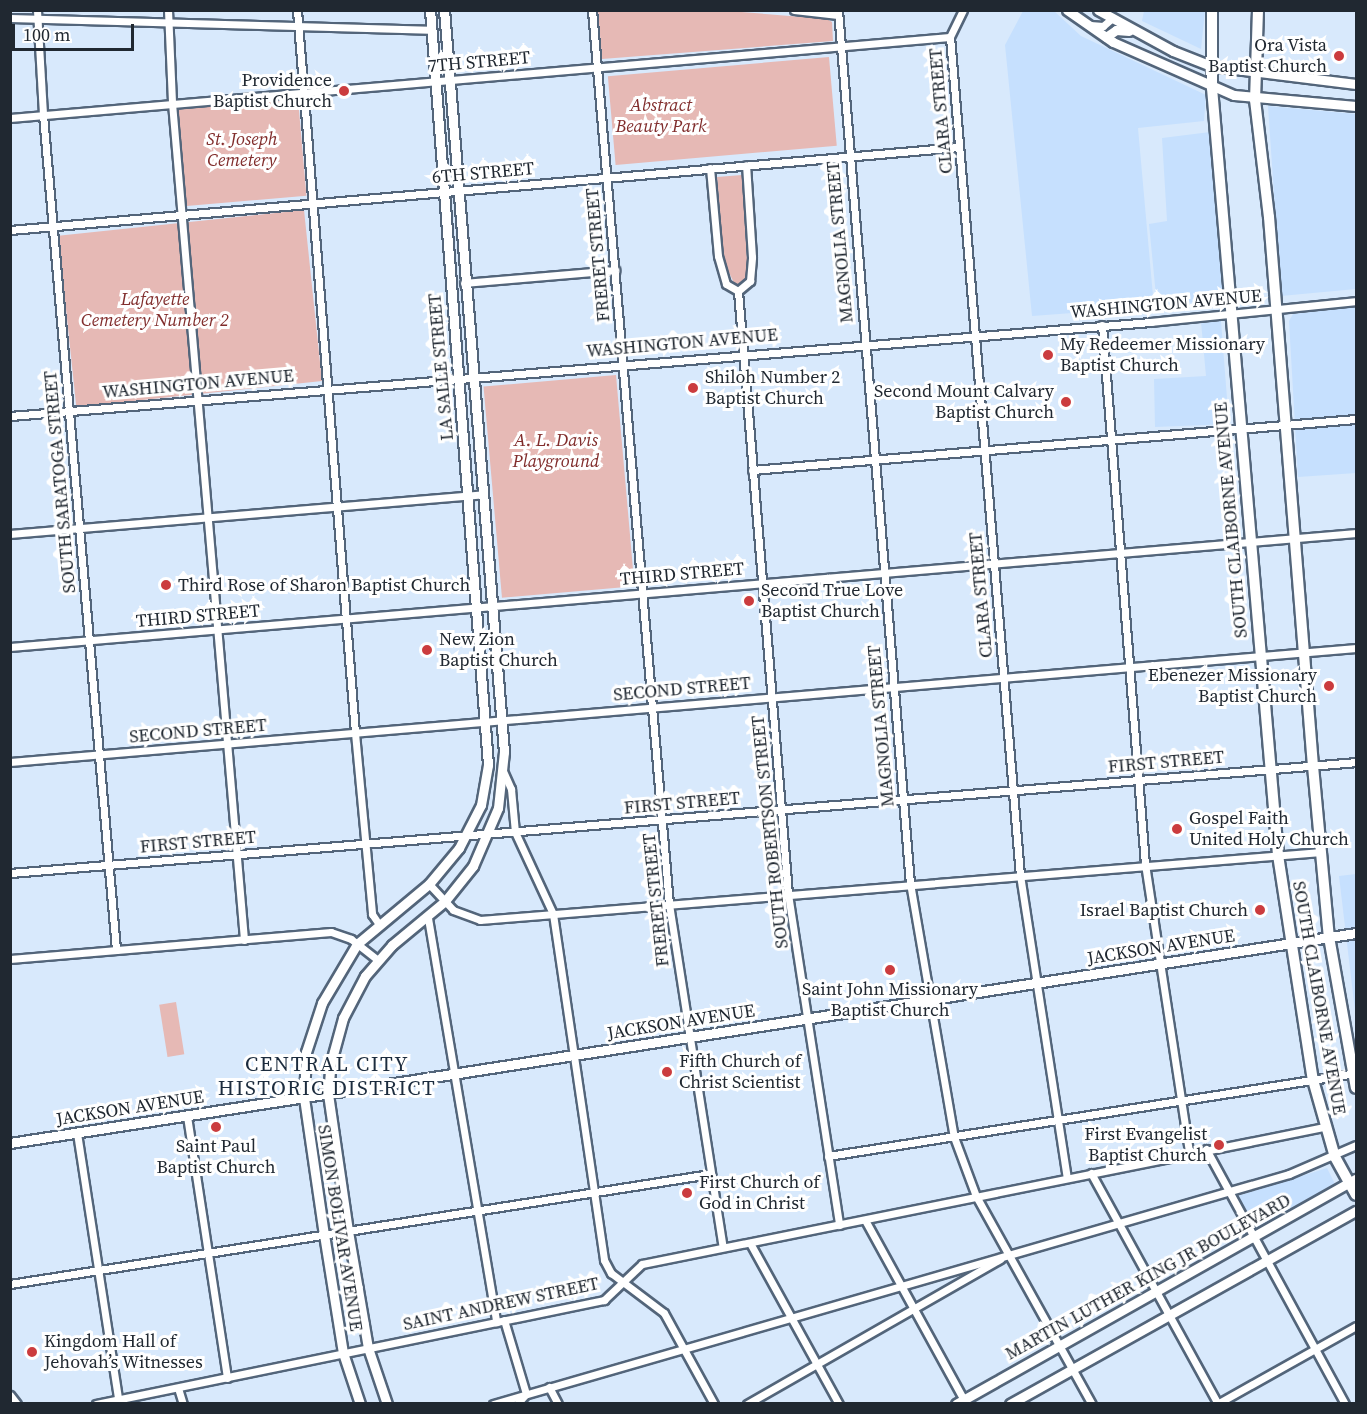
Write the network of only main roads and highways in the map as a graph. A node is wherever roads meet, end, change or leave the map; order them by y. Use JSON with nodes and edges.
{"nodes":[{"id":1,"x":1212,"y":10,"type":"edge"},
{"id":2,"x":1258,"y":10,"type":"edge"},
{"id":3,"x":1354,"y":1074,"type":"edge"},
{"id":4,"x":1356,"y":1088,"type":"edge"},
{"id":5,"x":1353,"y":1181,"type":"edge"},
{"id":6,"x":1356,"y":1195,"type":"edge"}],
"edges":[{"from":1,"to":5,"type":"main road","name":"SOUTH CLAIBORNE AVENUE"},
{"from":2,"to":3,"type":"main road","name":"SOUTH CLAIBORNE AVENUE"},
{"from":3,"to":4,"type":"main road","name":"SOUTH CLAIBORNE AVENUE"},
{"from":5,"to":6,"type":"main road","name":"SOUTH CLAIBORNE AVENUE"}]}
